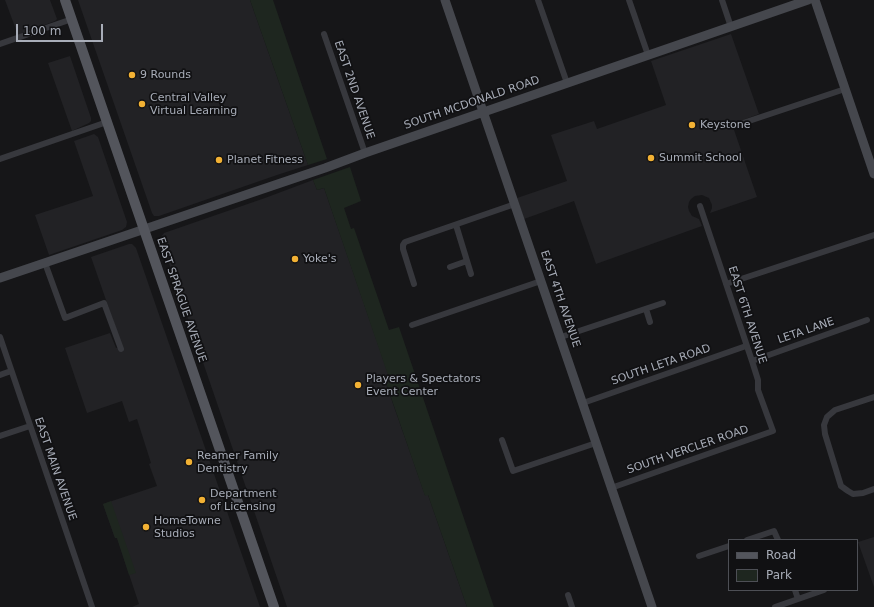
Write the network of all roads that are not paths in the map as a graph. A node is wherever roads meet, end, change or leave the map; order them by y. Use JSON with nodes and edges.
{"nodes":[{"id":1,"x":65,"y":0,"type":"edge"},
{"id":2,"x":445,"y":0,"type":"edge"},
{"id":3,"x":538,"y":0,"type":"edge"},
{"id":4,"x":630,"y":0,"type":"edge"},
{"id":5,"x":722,"y":0,"type":"edge"},
{"id":6,"x":808,"y":0,"type":"edge"},
{"id":7,"x":815,"y":0,"type":"edge"},
{"id":8,"x":72,"y":19,"type":"junction"},
{"id":9,"x":731,"y":27,"type":"junction"},
{"id":10,"x":324,"y":34,"type":"dead end"},
{"id":11,"x":0,"y":44,"type":"edge"},
{"id":12,"x":648,"y":55,"type":"junction"},
{"id":13,"x":567,"y":83,"type":"junction"},
{"id":14,"x":845,"y":89,"type":"junction"},
{"id":15,"x":484,"y":112,"type":"junction"},
{"id":16,"x":107,"y":122,"type":"junction"},
{"id":17,"x":740,"y":124,"type":"dead end"},
{"id":18,"x":365,"y":153,"type":"junction"},
{"id":19,"x":0,"y":159,"type":"edge"},
{"id":20,"x":873,"y":170,"type":"edge"},
{"id":21,"x":515,"y":204,"type":"junction"},
{"id":22,"x":700,"y":206,"type":"dead end"},
{"id":23,"x":456,"y":225,"type":"junction"},
{"id":24,"x":144,"y":230,"type":"junction"},
{"id":25,"x":874,"y":235,"type":"edge"},
{"id":26,"x":467,"y":261,"type":"junction"},
{"id":27,"x":44,"y":263,"type":"junction"},
{"id":28,"x":450,"y":267,"type":"dead end"},
{"id":29,"x":471,"y":274,"type":"dead end"},
{"id":30,"x":0,"y":278,"type":"edge"},
{"id":31,"x":541,"y":281,"type":"junction"},
{"id":32,"x":414,"y":284,"type":"dead end"},
{"id":33,"x":726,"y":284,"type":"junction"},
{"id":34,"x":663,"y":303,"type":"dead end"},
{"id":35,"x":646,"y":308,"type":"junction"},
{"id":36,"x":867,"y":320,"type":"dead end"},
{"id":37,"x":650,"y":322,"type":"dead end"},
{"id":38,"x":412,"y":325,"type":"dead end"},
{"id":39,"x":0,"y":337,"type":"edge"},
{"id":40,"x":560,"y":337,"type":"junction"},
{"id":41,"x":746,"y":346,"type":"junction"},
{"id":42,"x":121,"y":349,"type":"dead end"},
{"id":43,"x":752,"y":361,"type":"junction"},
{"id":44,"x":11,"y":371,"type":"junction"},
{"id":45,"x":0,"y":376,"type":"edge"},
{"id":46,"x":874,"y":397,"type":"edge"},
{"id":47,"x":583,"y":403,"type":"junction"},
{"id":48,"x":30,"y":426,"type":"junction"},
{"id":49,"x":772,"y":431,"type":"joint"},
{"id":50,"x":0,"y":436,"type":"edge"},
{"id":51,"x":502,"y":440,"type":"dead end"},
{"id":52,"x":596,"y":443,"type":"junction"},
{"id":53,"x":611,"y":488,"type":"junction"},
{"id":54,"x":874,"y":489,"type":"edge"},
{"id":55,"x":750,"y":539,"type":"edge"},
{"id":56,"x":778,"y":539,"type":"edge"},
{"id":57,"x":728,"y":546,"type":"edge"},
{"id":58,"x":699,"y":556,"type":"dead end"},
{"id":59,"x":795,"y":591,"type":"edge"},
{"id":60,"x":821,"y":591,"type":"edge"},
{"id":61,"x":568,"y":595,"type":"dead end"},
{"id":62,"x":798,"y":599,"type":"junction"},
{"id":63,"x":92,"y":607,"type":"edge"},
{"id":64,"x":274,"y":607,"type":"edge"},
{"id":65,"x":572,"y":607,"type":"edge"},
{"id":66,"x":652,"y":607,"type":"edge"},
{"id":67,"x":775,"y":607,"type":"edge"}],
"edges":[{"from":1,"to":8,"type":"main road","name":"EAST SPRAGUE AVENUE"},
{"from":2,"to":15,"type":"street","name":"EAST 4TH AVENUE"},
{"from":3,"to":13,"type":"street"},
{"from":4,"to":12,"type":"street"},
{"from":5,"to":9,"type":"street"},
{"from":6,"to":9,"type":"street","name":"SOUTH MCDONALD ROAD"},
{"from":7,"to":14,"type":"street"},
{"from":8,"to":11,"type":"street"},
{"from":8,"to":16,"type":"main road","name":"EAST SPRAGUE AVENUE"},
{"from":9,"to":12,"type":"street","name":"SOUTH MCDONALD ROAD"},
{"from":10,"to":18,"type":"street","name":"EAST 2ND AVENUE"},
{"from":12,"to":13,"type":"street","name":"SOUTH MCDONALD ROAD"},
{"from":13,"to":15,"type":"street","name":"SOUTH MCDONALD ROAD"},
{"from":14,"to":17,"type":"street"},
{"from":14,"to":20,"type":"street"},
{"from":15,"to":18,"type":"street","name":"SOUTH MCDONALD ROAD"},
{"from":15,"to":21,"type":"street","name":"EAST 4TH AVENUE"},
{"from":16,"to":19,"type":"street"},
{"from":16,"to":24,"type":"main road","name":"EAST SPRAGUE AVENUE"},
{"from":18,"to":24,"type":"street","name":"SOUTH MCDONALD ROAD"},
{"from":21,"to":23,"type":"street"},
{"from":21,"to":31,"type":"street","name":"EAST 4TH AVENUE"},
{"from":22,"to":33,"type":"street","name":"EAST 6TH AVENUE"},
{"from":23,"to":26,"type":"street"},
{"from":23,"to":32,"type":"street"},
{"from":24,"to":27,"type":"street","name":"SOUTH MCDONALD ROAD"},
{"from":24,"to":64,"type":"main road","name":"EAST SPRAGUE AVENUE"},
{"from":25,"to":33,"type":"street"},
{"from":26,"to":28,"type":"street"},
{"from":26,"to":29,"type":"street"},
{"from":27,"to":30,"type":"street","name":"SOUTH MCDONALD ROAD"},
{"from":27,"to":42,"type":"street"},
{"from":31,"to":38,"type":"street"},
{"from":31,"to":40,"type":"street","name":"EAST 4TH AVENUE"},
{"from":33,"to":41,"type":"street","name":"EAST 6TH AVENUE"},
{"from":34,"to":35,"type":"street"},
{"from":35,"to":37,"type":"street"},
{"from":35,"to":40,"type":"street"},
{"from":36,"to":43,"type":"street","name":"LETA LANE"},
{"from":39,"to":44,"type":"street","name":"EAST MAIN AVENUE"},
{"from":40,"to":47,"type":"street","name":"EAST 4TH AVENUE"},
{"from":41,"to":43,"type":"street","name":"EAST 6TH AVENUE"},
{"from":41,"to":47,"type":"street","name":"SOUTH LETA ROAD"},
{"from":43,"to":49,"type":"street","name":"EAST 6TH AVENUE"},
{"from":44,"to":45,"type":"street"},
{"from":44,"to":48,"type":"street","name":"EAST MAIN AVENUE"},
{"from":46,"to":54,"type":"street"},
{"from":47,"to":52,"type":"street","name":"EAST 4TH AVENUE"},
{"from":48,"to":50,"type":"street"},
{"from":48,"to":63,"type":"street","name":"EAST MAIN AVENUE"},
{"from":49,"to":53,"type":"street","name":"SOUTH VERCLER ROAD"},
{"from":51,"to":52,"type":"street"},
{"from":52,"to":53,"type":"street","name":"EAST 4TH AVENUE"},
{"from":53,"to":66,"type":"street","name":"EAST 4TH AVENUE"},
{"from":55,"to":56,"type":"street"},
{"from":57,"to":58,"type":"street"},
{"from":59,"to":62,"type":"street"},
{"from":60,"to":62,"type":"street"},
{"from":61,"to":65,"type":"street"},
{"from":62,"to":67,"type":"street"}]}
